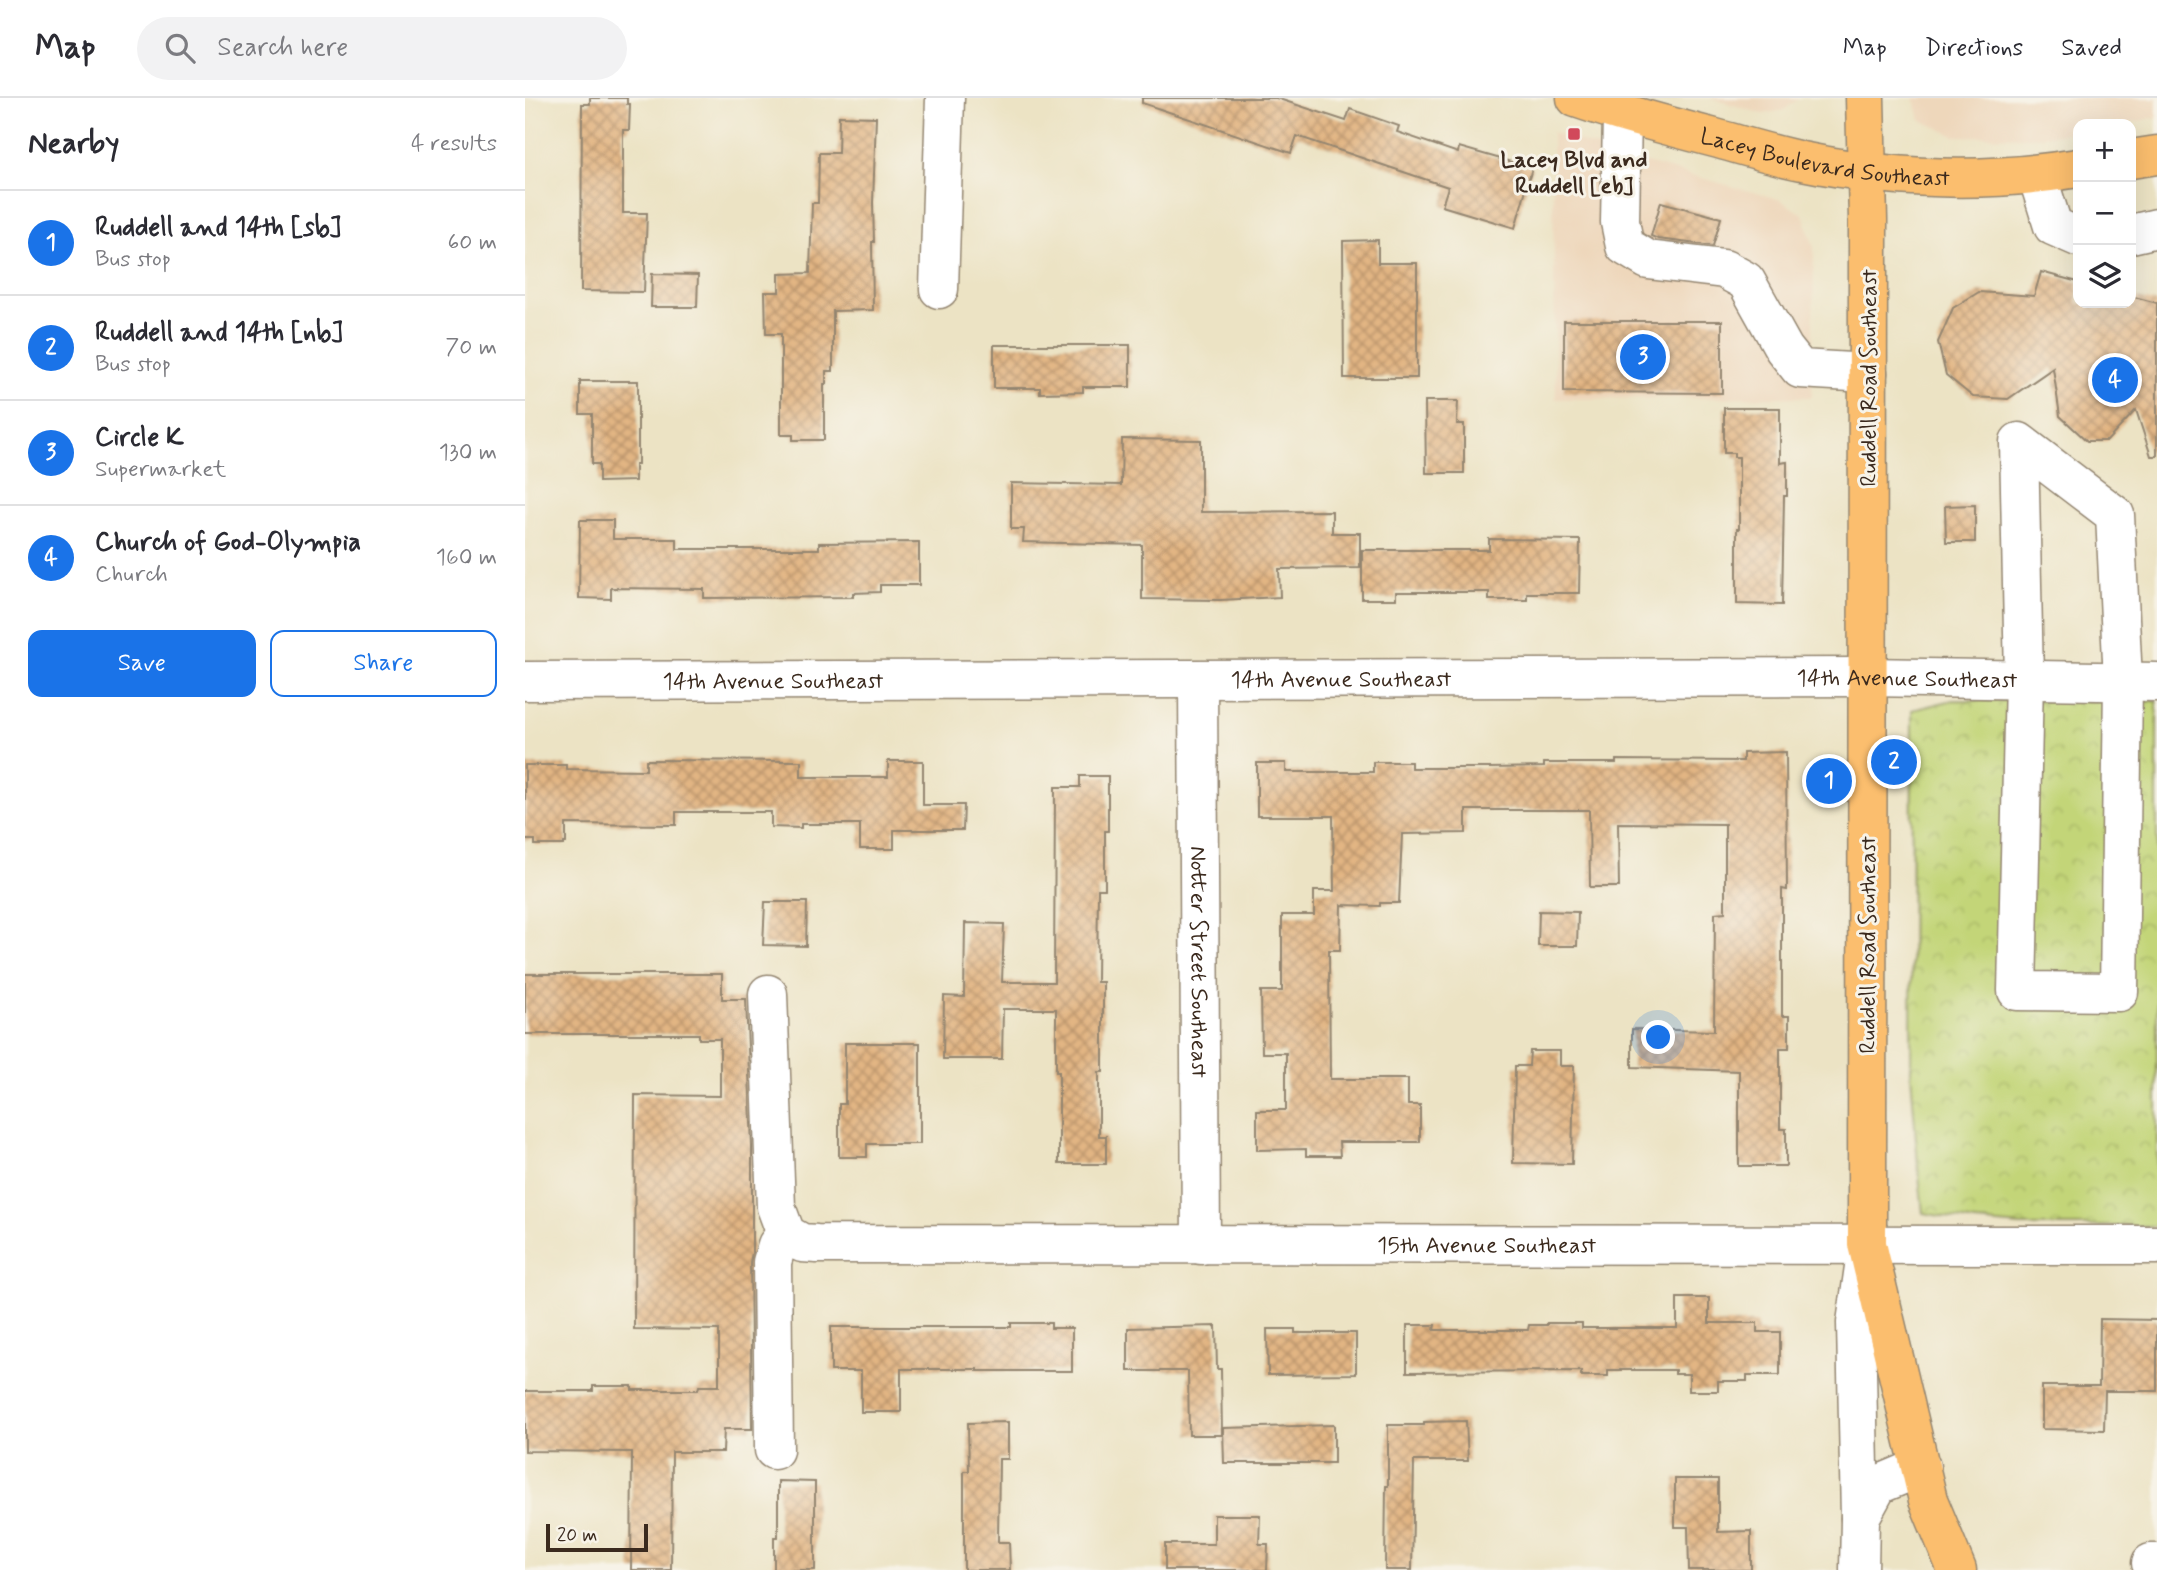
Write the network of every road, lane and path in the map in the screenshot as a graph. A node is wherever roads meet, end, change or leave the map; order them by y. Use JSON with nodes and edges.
{"nodes":[{"id":1,"x":945,"y":98,"type":"edge"},
{"id":2,"x":1576,"y":98,"type":"edge"},
{"id":3,"x":1865,"y":98,"type":"edge"},
{"id":4,"x":1622,"y":115,"type":"junction"},
{"id":5,"x":2157,"y":155,"type":"edge"},
{"id":6,"x":2136,"y":158,"type":"edge"},
{"id":7,"x":2073,"y":169,"type":"edge"},
{"id":8,"x":1868,"y":171,"type":"junction"},
{"id":9,"x":2037,"y":175,"type":"junction"},
{"id":10,"x":2157,"y":228,"type":"edge"},
{"id":11,"x":2136,"y":233,"type":"edge"},
{"id":12,"x":2073,"y":235,"type":"edge"},
{"id":13,"x":939,"y":289,"type":"dead end"},
{"id":14,"x":1868,"y":373,"type":"junction"},
{"id":15,"x":1867,"y":677,"type":"junction"},
{"id":16,"x":2024,"y":679,"type":"junction"},
{"id":17,"x":1198,"y":680,"type":"junction"},
{"id":18,"x":525,"y":681,"type":"edge"},
{"id":19,"x":2140,"y":682,"type":"edge"},
{"id":20,"x":768,"y":994,"type":"dead end"},
{"id":21,"x":802,"y":1239,"type":"junction"},
{"id":22,"x":1867,"y":1244,"type":"junction"},
{"id":23,"x":1201,"y":1245,"type":"junction"},
{"id":24,"x":2157,"y":1245,"type":"edge"},
{"id":25,"x":774,"y":1450,"type":"dead end"},
{"id":26,"x":1921,"y":1467,"type":"junction"},
{"id":27,"x":1860,"y":1518,"type":"junction"},
{"id":28,"x":1859,"y":1570,"type":"edge"},
{"id":29,"x":1957,"y":1570,"type":"edge"}],
"edges":[{"from":1,"to":13,"type":"street"},
{"from":2,"to":4,"type":"main road","name":"Lacey Boulevard Southeast"},
{"from":3,"to":8,"type":"main road","name":"Ruddell Road Southeast"},
{"from":4,"to":8,"type":"main road","name":"Lacey Boulevard Southeast"},
{"from":4,"to":14,"type":"street"},
{"from":5,"to":6,"type":"main road"},
{"from":7,"to":9,"type":"main road","name":"Lacey Boulevard Southeast"},
{"from":8,"to":9,"type":"main road","name":"Lacey Boulevard Southeast"},
{"from":8,"to":14,"type":"main road","name":"Ruddell Road Southeast"},
{"from":9,"to":12,"type":"street"},
{"from":10,"to":11,"type":"street"},
{"from":14,"to":15,"type":"main road","name":"Ruddell Road Southeast"},
{"from":15,"to":16,"type":"street","name":"14th Avenue Southeast"},
{"from":15,"to":17,"type":"street","name":"14th Avenue Southeast"},
{"from":15,"to":22,"type":"main road","name":"Ruddell Road Southeast"},
{"from":16,"to":19,"type":"street","name":"14th Avenue Southeast"},
{"from":16,"to":19,"type":"street"},
{"from":16,"to":19,"type":"street"},
{"from":17,"to":18,"type":"street","name":"14th Avenue Southeast"},
{"from":17,"to":23,"type":"street","name":"Notter Street Southeast"},
{"from":20,"to":21,"type":"street"},
{"from":21,"to":23,"type":"street","name":"15th Avenue Southeast"},
{"from":21,"to":25,"type":"street"},
{"from":22,"to":23,"type":"street","name":"15th Avenue Southeast"},
{"from":22,"to":24,"type":"street","name":"15th Avenue Southeast"},
{"from":22,"to":26,"type":"main road","name":"Ruddell Road Southeast"},
{"from":22,"to":27,"type":"street"},
{"from":26,"to":27,"type":"street"},
{"from":26,"to":29,"type":"main road","name":"Ruddell Road Southeast"},
{"from":27,"to":28,"type":"street"}]}
